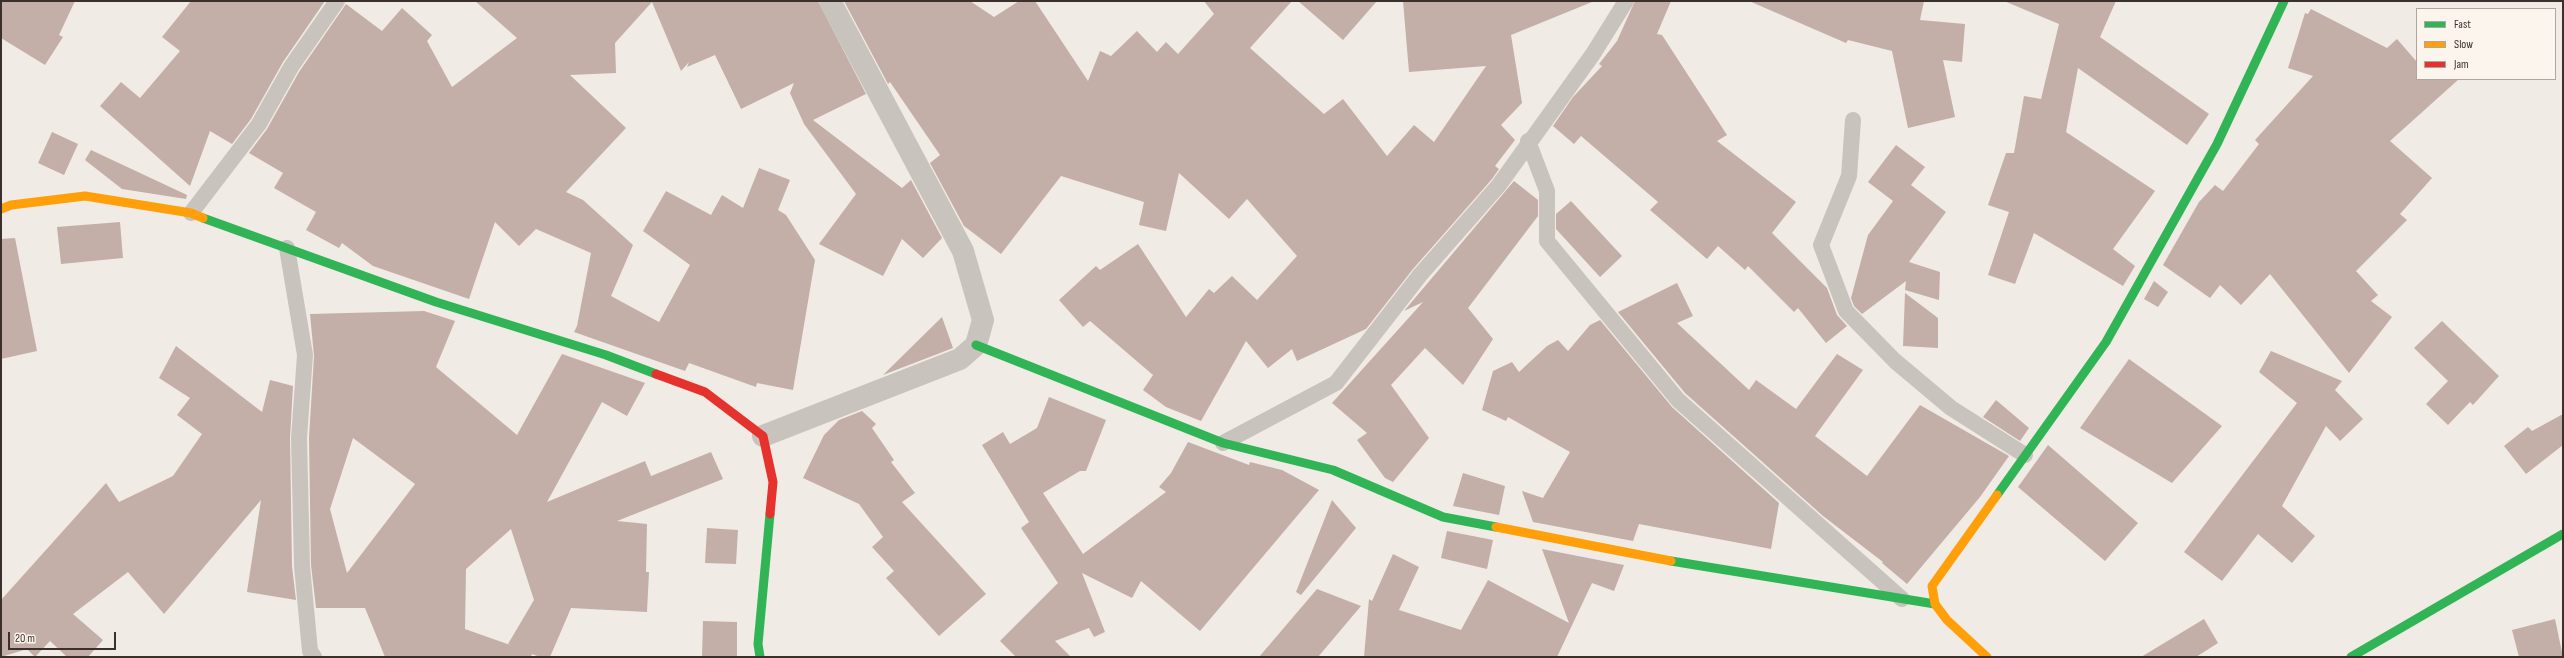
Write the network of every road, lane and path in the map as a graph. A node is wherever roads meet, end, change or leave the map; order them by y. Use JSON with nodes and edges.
{"nodes":[{"id":1,"x":337,"y":1,"type":"edge"},
{"id":2,"x":830,"y":1,"type":"edge"},
{"id":3,"x":1626,"y":1,"type":"edge"},
{"id":4,"x":2284,"y":1,"type":"edge"},
{"id":5,"x":1852,"y":120,"type":"dead end"},
{"id":6,"x":1528,"y":141,"type":"junction"},
{"id":7,"x":1,"y":209,"type":"edge"},
{"id":8,"x":191,"y":213,"type":"junction"},
{"id":9,"x":286,"y":248,"type":"junction"},
{"id":10,"x":976,"y":344,"type":"junction"},
{"id":11,"x":763,"y":436,"type":"junction"},
{"id":12,"x":1223,"y":443,"type":"junction"},
{"id":13,"x":2025,"y":455,"type":"junction"},
{"id":14,"x":2563,"y":534,"type":"edge"},
{"id":15,"x":1902,"y":599,"type":"junction"},
{"id":16,"x":1935,"y":604,"type":"junction"},
{"id":17,"x":314,"y":657,"type":"edge"},
{"id":18,"x":760,"y":657,"type":"edge"},
{"id":19,"x":1987,"y":657,"type":"edge"},
{"id":20,"x":2351,"y":657,"type":"edge"}],
"edges":[{"from":1,"to":8,"type":"lane"},
{"from":2,"to":10,"type":"street"},
{"from":3,"to":6,"type":"lane"},
{"from":4,"to":13,"type":"street"},
{"from":5,"to":13,"type":"lane"},
{"from":6,"to":12,"type":"lane"},
{"from":6,"to":15,"type":"lane"},
{"from":7,"to":8,"type":"street"},
{"from":8,"to":9,"type":"street"},
{"from":9,"to":11,"type":"street"},
{"from":9,"to":17,"type":"lane"},
{"from":10,"to":11,"type":"street"},
{"from":10,"to":12,"type":"street"},
{"from":11,"to":18,"type":"street"},
{"from":12,"to":15,"type":"street"},
{"from":13,"to":16,"type":"street"},
{"from":14,"to":20,"type":"street"},
{"from":15,"to":16,"type":"street"},
{"from":16,"to":19,"type":"street"}]}
